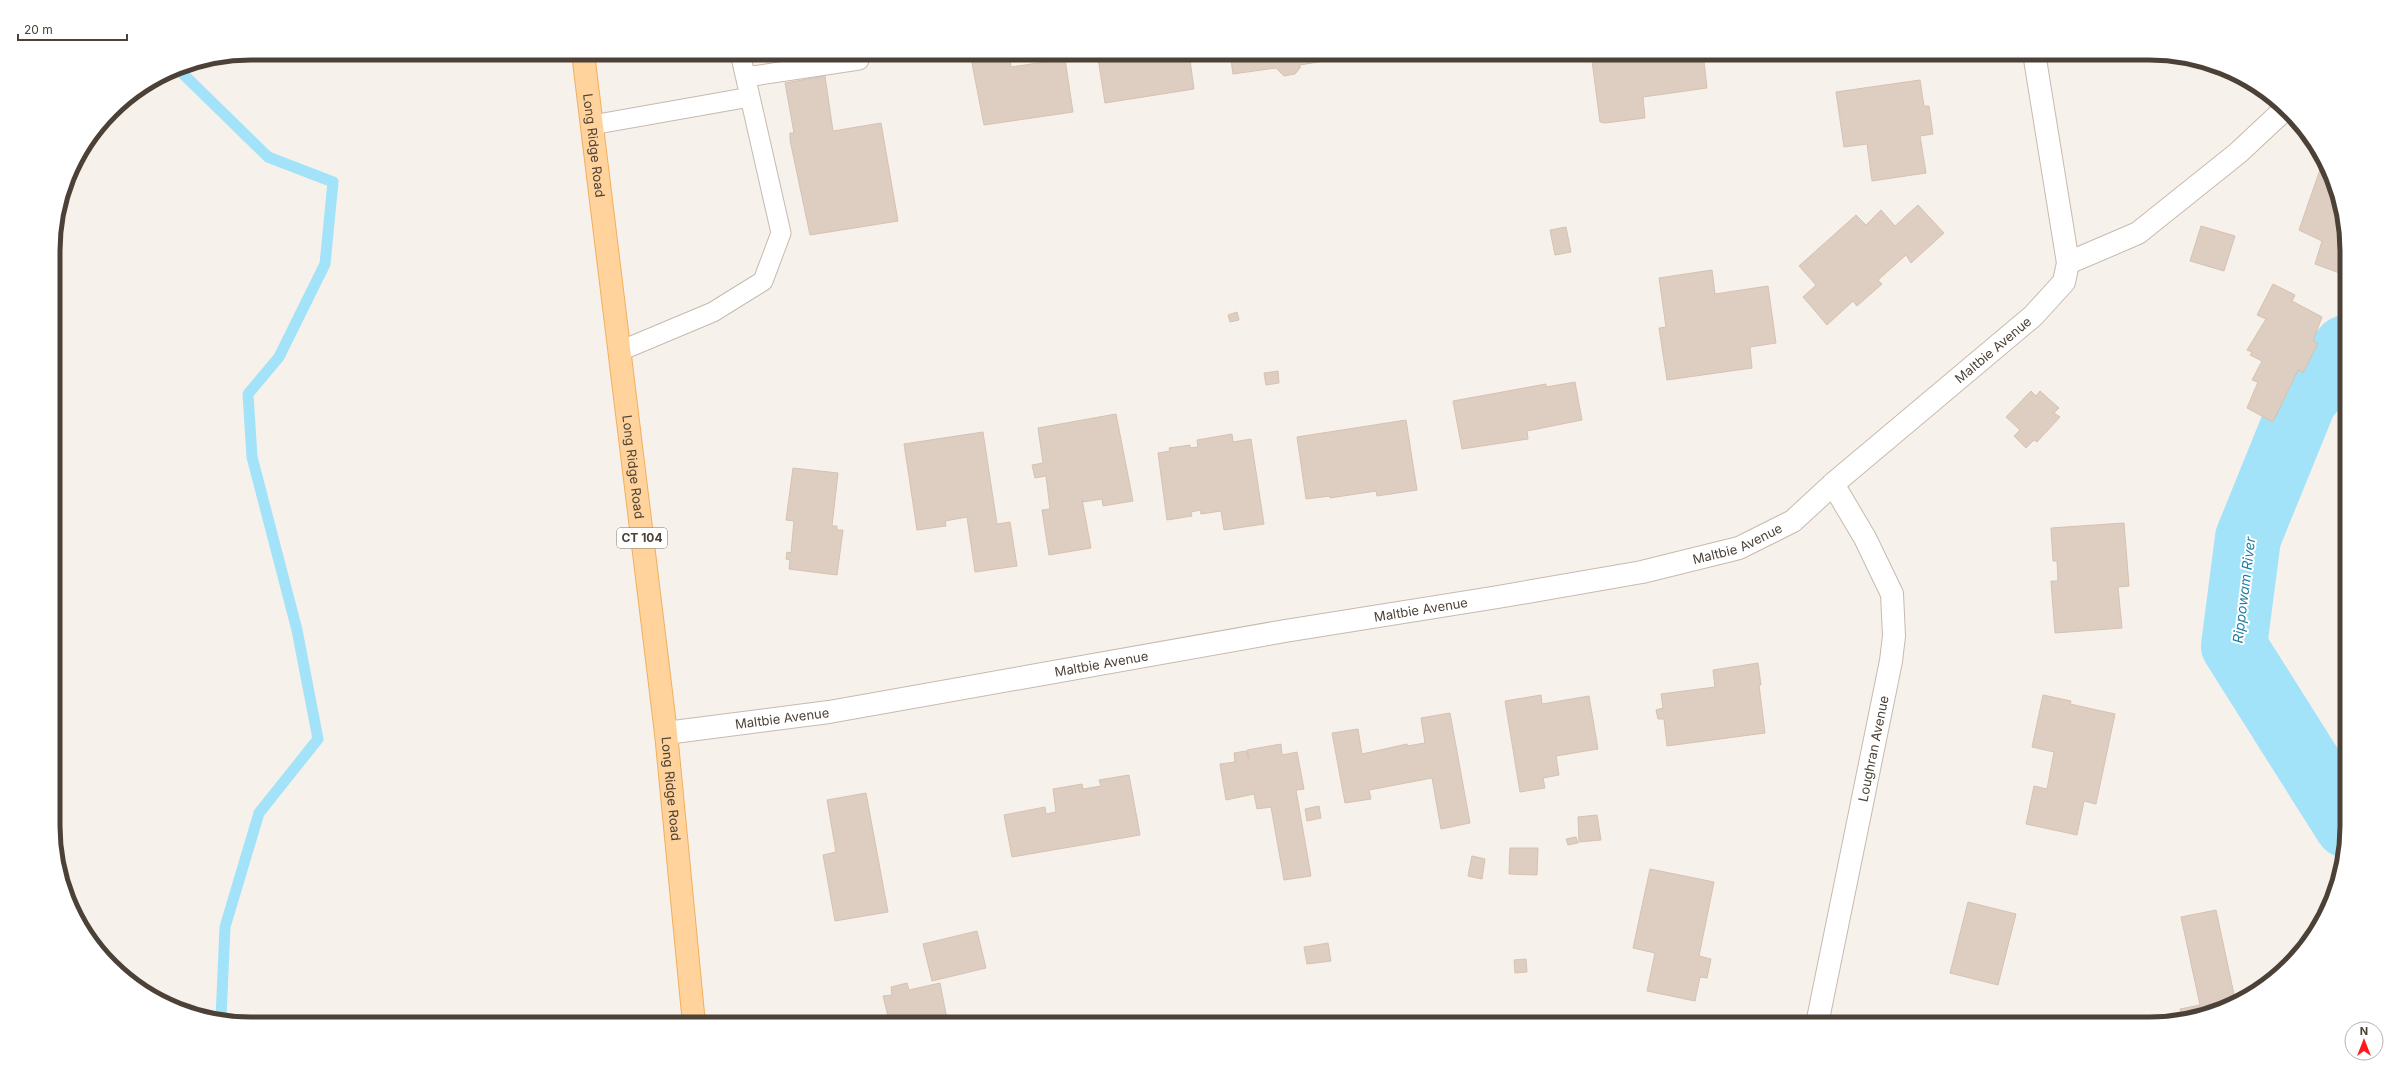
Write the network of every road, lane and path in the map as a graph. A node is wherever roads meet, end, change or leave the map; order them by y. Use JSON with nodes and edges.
{"nodes":[{"id":1,"x":584,"y":60,"type":"edge"},
{"id":2,"x":742,"y":60,"type":"edge"},
{"id":3,"x":859,"y":60,"type":"dead end"},
{"id":4,"x":2035,"y":60,"type":"edge"},
{"id":5,"x":746,"y":77,"type":"junction"},
{"id":6,"x":750,"y":97,"type":"junction"},
{"id":7,"x":2281,"y":113,"type":"edge"},
{"id":8,"x":592,"y":125,"type":"junction"},
{"id":9,"x":2068,"y":262,"type":"junction"},
{"id":10,"x":620,"y":351,"type":"junction"},
{"id":11,"x":1833,"y":484,"type":"junction"},
{"id":12,"x":666,"y":733,"type":"junction"},
{"id":13,"x":693,"y":1017,"type":"edge"},
{"id":14,"x":1818,"y":1017,"type":"edge"}],
"edges":[{"from":1,"to":8,"type":"main road","name":"Long Ridge Road","number":"CT 104"},
{"from":2,"to":5,"type":"lane"},
{"from":3,"to":5,"type":"lane"},
{"from":4,"to":9,"type":"street","name":"Maltbie Avenue"},
{"from":5,"to":6,"type":"lane"},
{"from":6,"to":8,"type":"lane"},
{"from":6,"to":10,"type":"lane"},
{"from":7,"to":9,"type":"street"},
{"from":8,"to":10,"type":"main road","name":"Long Ridge Road","number":"CT 104"},
{"from":9,"to":11,"type":"street","name":"Maltbie Avenue"},
{"from":10,"to":12,"type":"main road","name":"Long Ridge Road","number":"CT 104"},
{"from":11,"to":12,"type":"street","name":"Maltbie Avenue"},
{"from":11,"to":14,"type":"street","name":"Loughran Avenue"},
{"from":12,"to":13,"type":"main road","name":"Long Ridge Road","number":"CT 104"}]}
